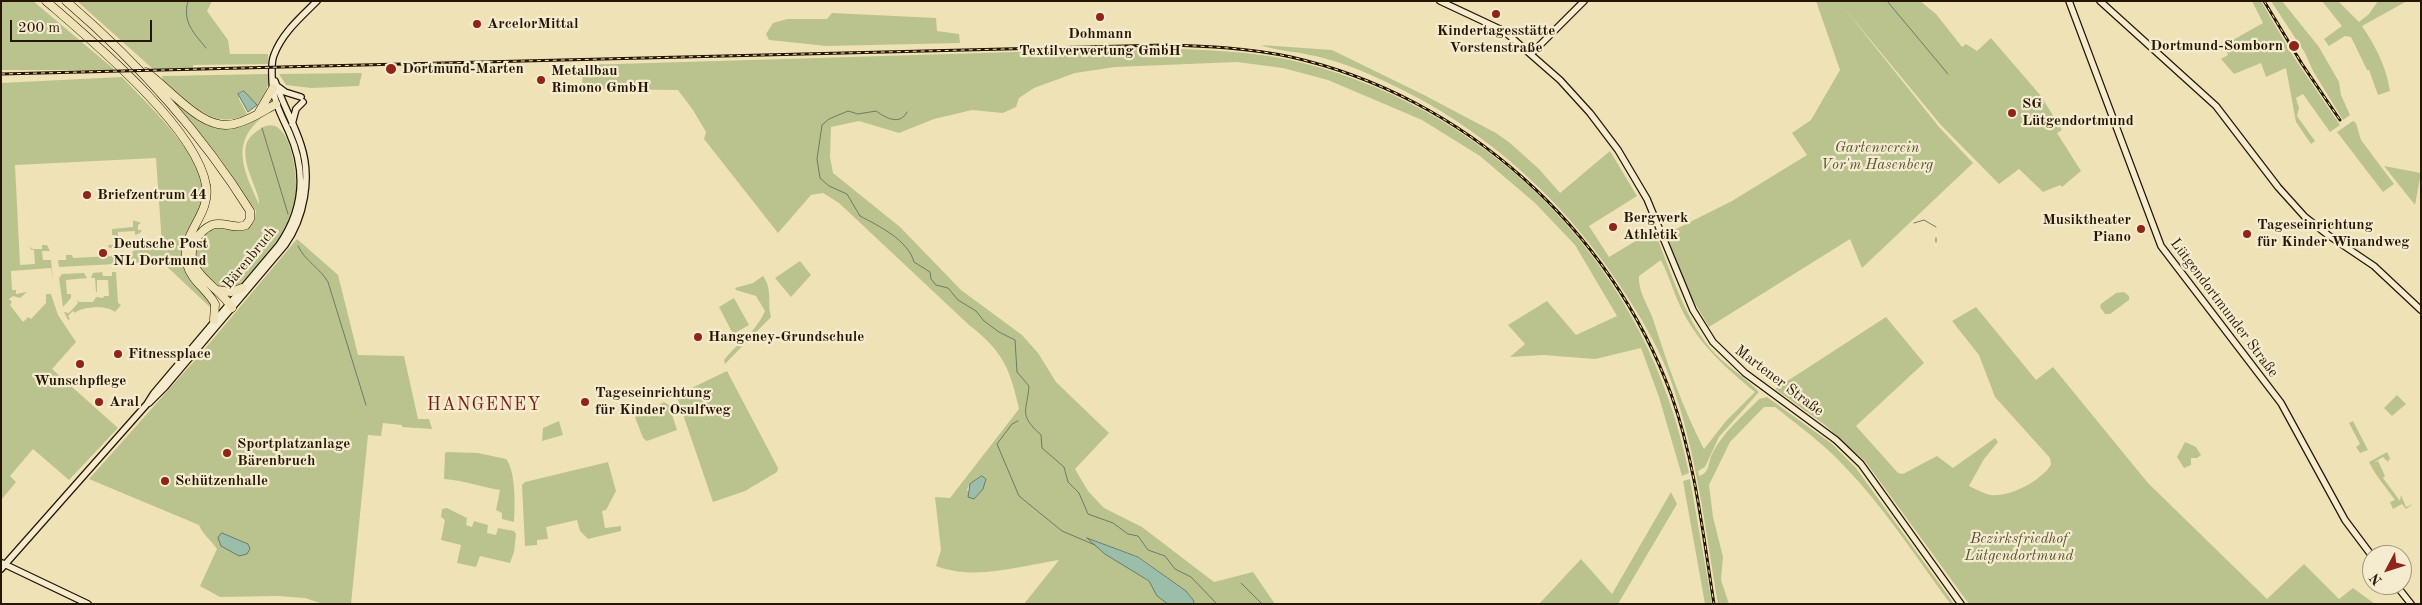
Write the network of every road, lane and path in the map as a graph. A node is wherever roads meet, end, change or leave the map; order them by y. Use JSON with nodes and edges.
{"nodes":[{"id":1,"x":42,"y":1,"type":"edge"},
{"id":2,"x":46,"y":1,"type":"edge"},
{"id":3,"x":66,"y":1,"type":"edge"},
{"id":4,"x":317,"y":1,"type":"edge"},
{"id":5,"x":1440,"y":1,"type":"edge"},
{"id":6,"x":1584,"y":1,"type":"edge"},
{"id":7,"x":2069,"y":1,"type":"edge"},
{"id":8,"x":2100,"y":1,"type":"edge"},
{"id":9,"x":57,"y":10,"type":"junction"},
{"id":10,"x":1531,"y":54,"type":"junction"},
{"id":11,"x":132,"y":62,"type":"junction"},
{"id":12,"x":275,"y":87,"type":"junction"},
{"id":13,"x":281,"y":104,"type":"junction"},
{"id":14,"x":258,"y":113,"type":"junction"},
{"id":15,"x":292,"y":124,"type":"junction"},
{"id":16,"x":242,"y":288,"type":"junction"},
{"id":17,"x":216,"y":290,"type":"junction"},
{"id":18,"x":207,"y":291,"type":"junction"},
{"id":19,"x":229,"y":306,"type":"junction"},
{"id":20,"x":2421,"y":310,"type":"edge"},
{"id":21,"x":214,"y":320,"type":"junction"},
{"id":22,"x":147,"y":404,"type":"junction"},
{"id":23,"x":2364,"y":545,"type":"edge"},
{"id":24,"x":2,"y":566,"type":"edge"},
{"id":25,"x":88,"y":604,"type":"edge"},
{"id":26,"x":1961,"y":604,"type":"edge"}],
"edges":[{"from":1,"to":9,"type":"highway"},
{"from":2,"to":9,"type":"highway"},
{"from":3,"to":11,"type":"highway"},
{"from":4,"to":12,"type":"main road","name":"Bärenbruch"},
{"from":5,"to":10,"type":"main road","name":"Martener Straße"},
{"from":6,"to":10,"type":"main road"},
{"from":7,"to":23,"type":"main road","name":"Lütgendortmunder Straße"},
{"from":8,"to":20,"type":"main road"},
{"from":9,"to":18,"type":"highway"},
{"from":10,"to":26,"type":"main road","name":"Martener Straße"},
{"from":11,"to":14,"type":"highway"},
{"from":11,"to":17,"type":"highway"},
{"from":12,"to":13,"type":"main road","name":"Bärenbruch"},
{"from":12,"to":14,"type":"highway"},
{"from":12,"to":15,"type":"main road"},
{"from":13,"to":14,"type":"highway"},
{"from":13,"to":15,"type":"main road","name":"Bärenbruch"},
{"from":13,"to":16,"type":"main road","name":"Bärenbruch"},
{"from":15,"to":19,"type":"main road","name":"Bärenbruch"},
{"from":16,"to":17,"type":"highway"},
{"from":16,"to":19,"type":"main road","name":"Bärenbruch"},
{"from":17,"to":19,"type":"highway"},
{"from":18,"to":19,"type":"highway"},
{"from":18,"to":21,"type":"highway"},
{"from":19,"to":21,"type":"main road","name":"Bärenbruch"},
{"from":19,"to":22,"type":"main road","name":"Bärenbruch"},
{"from":21,"to":22,"type":"main road","name":"Bärenbruch"},
{"from":22,"to":24,"type":"main road","name":"Bärenbruch"},
{"from":24,"to":25,"type":"main road"}]}
